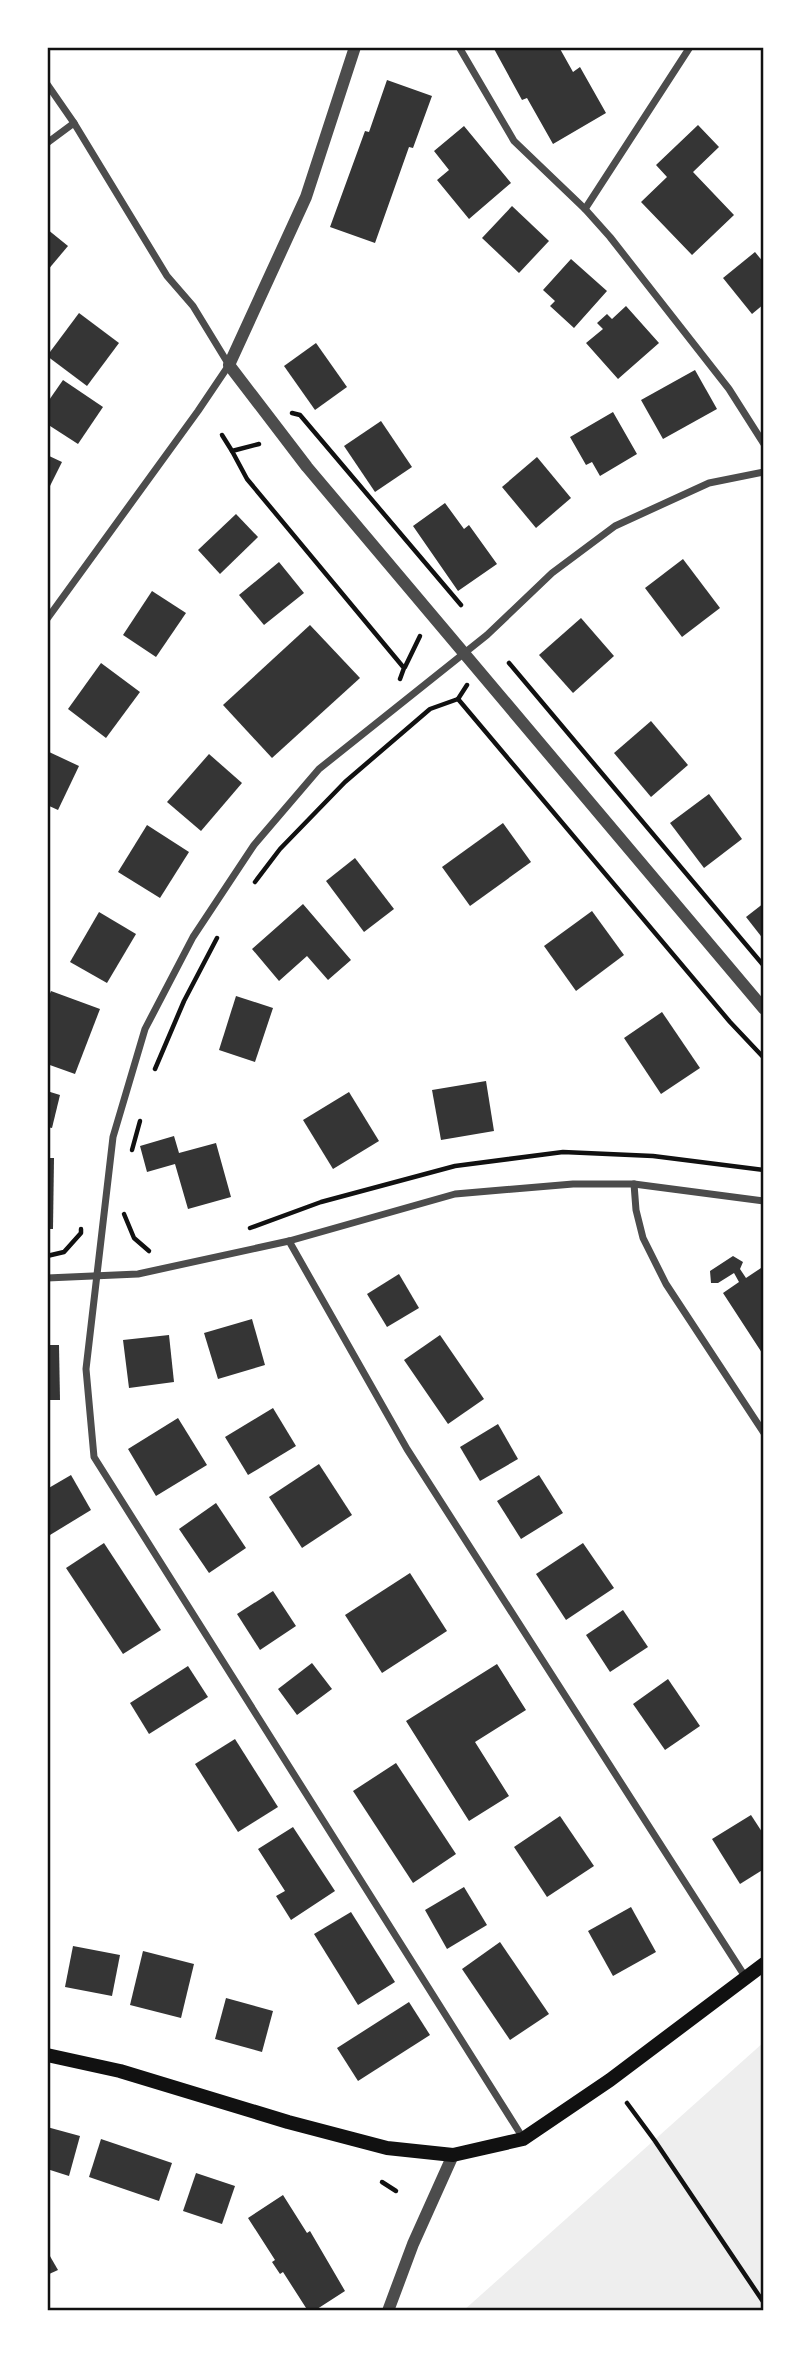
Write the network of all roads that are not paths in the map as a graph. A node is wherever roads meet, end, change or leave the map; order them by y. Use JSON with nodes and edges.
{"nodes":[{"id":1,"x":355,"y":47,"type":"edge"},
{"id":2,"x":459,"y":47,"type":"edge"},
{"id":3,"x":690,"y":47,"type":"edge"},
{"id":4,"x":47,"y":84,"type":"edge"},
{"id":5,"x":74,"y":123,"type":"junction"},
{"id":6,"x":47,"y":143,"type":"edge"},
{"id":7,"x":585,"y":209,"type":"junction"},
{"id":8,"x":229,"y":365,"type":"junction"},
{"id":9,"x":764,"y":444,"type":"edge"},
{"id":10,"x":764,"y":472,"type":"edge"},
{"id":11,"x":47,"y":619,"type":"edge"},
{"id":12,"x":463,"y":654,"type":"junction"},
{"id":13,"x":764,"y":1009,"type":"edge"},
{"id":14,"x":634,"y":1184,"type":"junction"},
{"id":15,"x":764,"y":1201,"type":"edge"},
{"id":16,"x":289,"y":1241,"type":"junction"},
{"id":17,"x":96,"y":1277,"type":"junction"},
{"id":18,"x":47,"y":1278,"type":"edge"},
{"id":19,"x":764,"y":1433,"type":"edge"},
{"id":20,"x":764,"y":1964,"type":"edge"},
{"id":21,"x":747,"y":1979,"type":"junction"},
{"id":22,"x":47,"y":2055,"type":"edge"},
{"id":23,"x":523,"y":2139,"type":"junction"},
{"id":24,"x":453,"y":2155,"type":"junction"},
{"id":25,"x":388,"y":2311,"type":"edge"}],
"edges":[{"from":1,"to":8,"type":"street"},
{"from":2,"to":7,"type":"street"},
{"from":3,"to":7,"type":"street"},
{"from":4,"to":5,"type":"street"},
{"from":5,"to":6,"type":"street"},
{"from":5,"to":8,"type":"street"},
{"from":7,"to":9,"type":"street"},
{"from":8,"to":11,"type":"street"},
{"from":8,"to":12,"type":"street"},
{"from":10,"to":12,"type":"street"},
{"from":12,"to":13,"type":"street"},
{"from":12,"to":17,"type":"street"},
{"from":14,"to":15,"type":"street"},
{"from":14,"to":16,"type":"street"},
{"from":14,"to":19,"type":"street"},
{"from":16,"to":17,"type":"street"},
{"from":16,"to":21,"type":"street"},
{"from":17,"to":18,"type":"street"},
{"from":17,"to":23,"type":"street"},
{"from":20,"to":21,"type":"main road"},
{"from":21,"to":23,"type":"main road"},
{"from":22,"to":24,"type":"main road"},
{"from":23,"to":24,"type":"main road"},
{"from":24,"to":25,"type":"street"}]}
